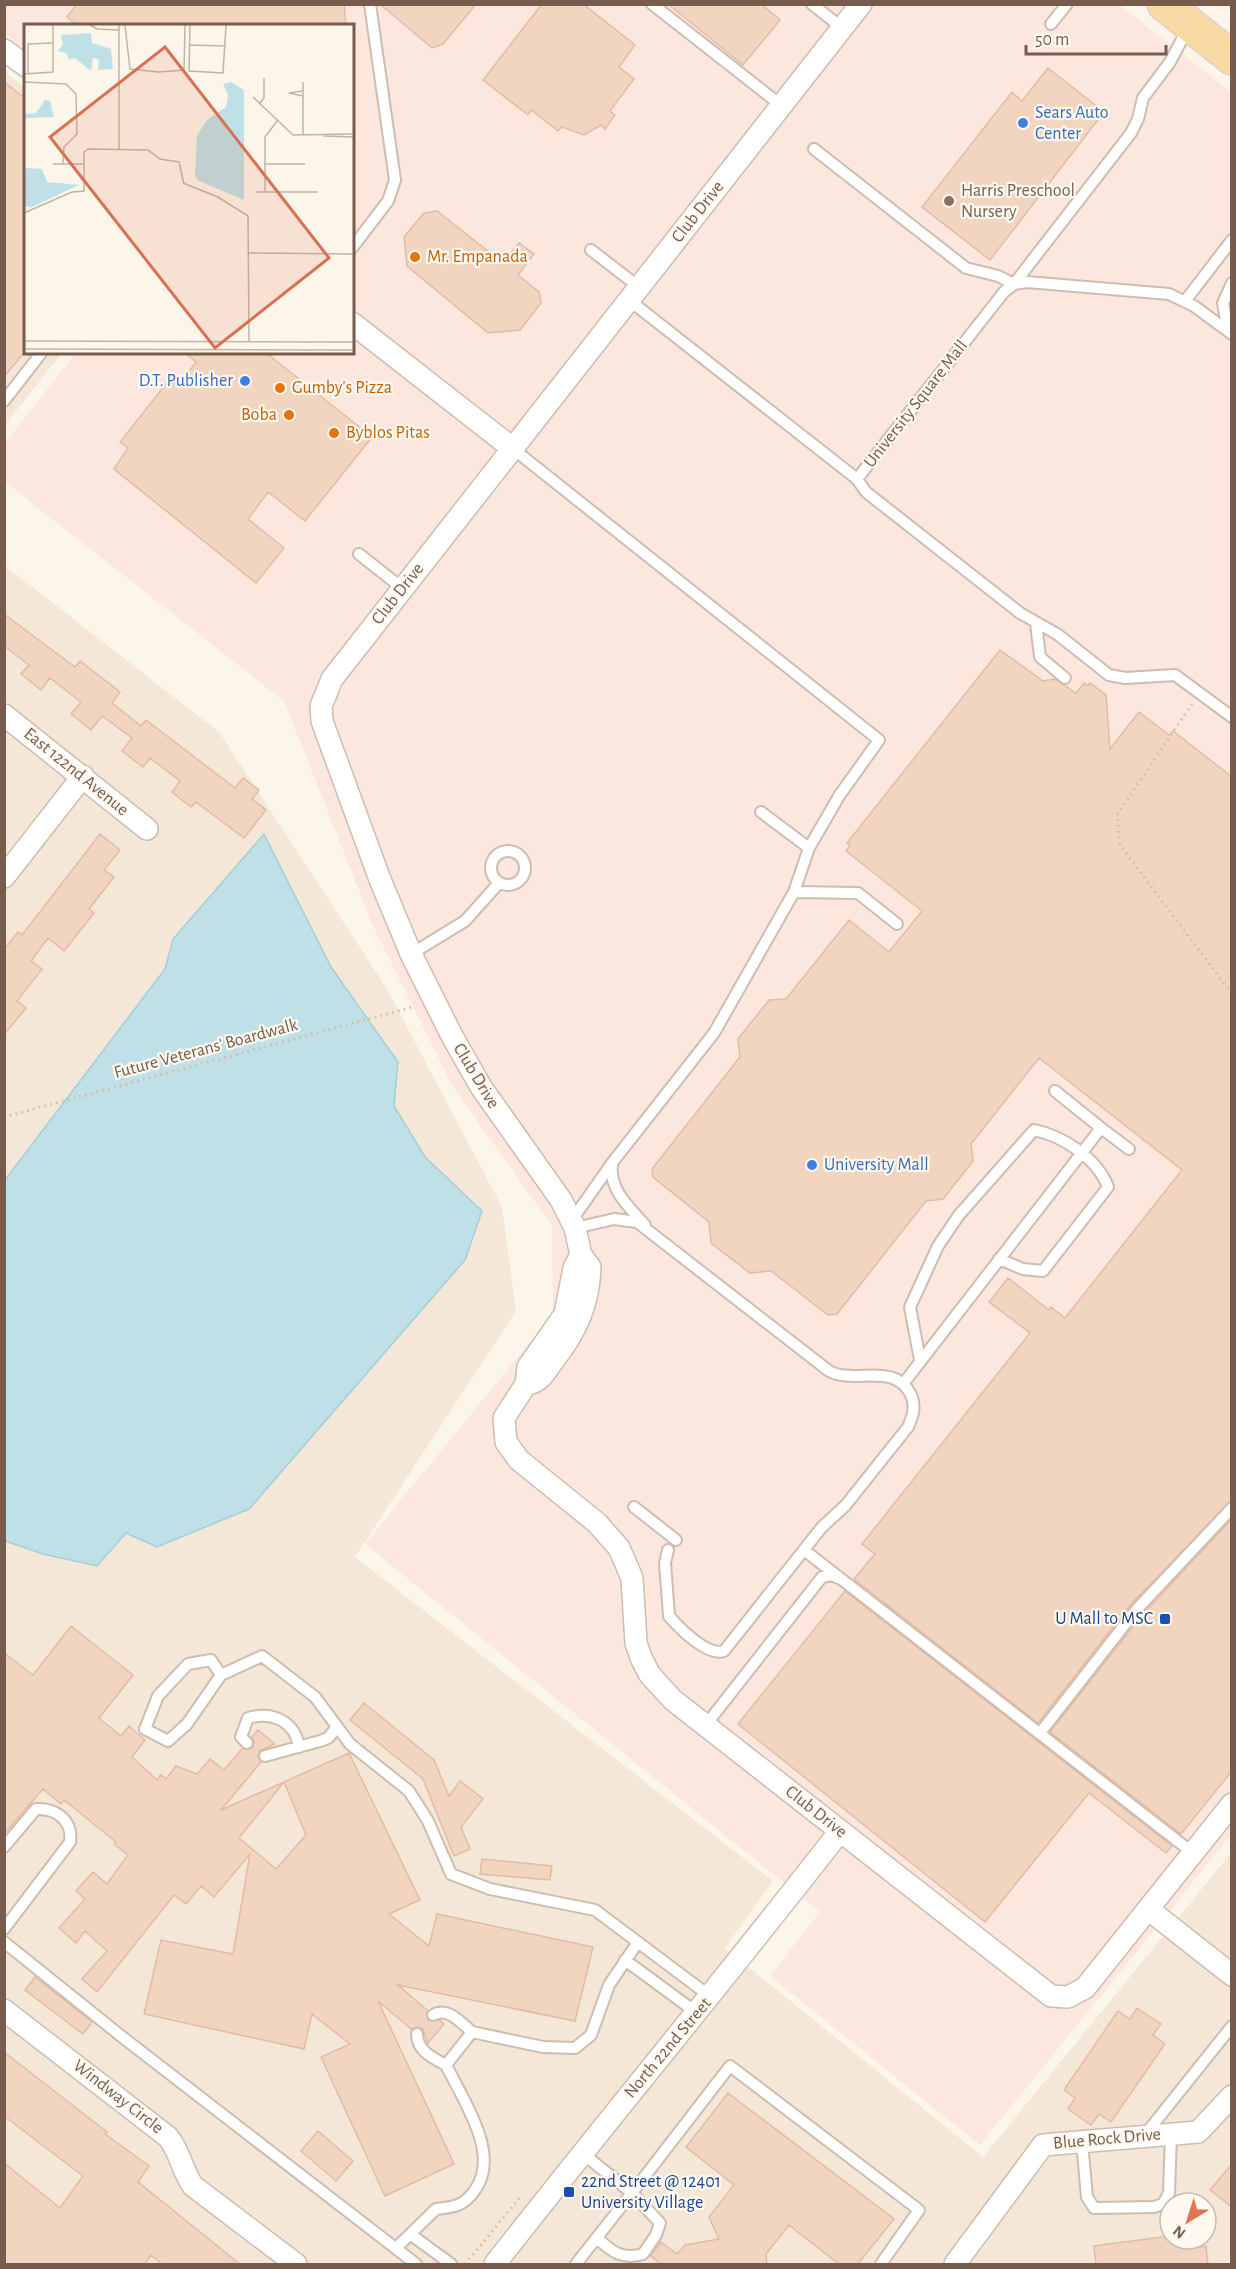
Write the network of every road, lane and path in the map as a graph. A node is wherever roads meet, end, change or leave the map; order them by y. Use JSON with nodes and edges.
{"nodes":[{"id":1,"x":370,"y":4,"type":"edge"},
{"id":2,"x":652,"y":4,"type":"edge"},
{"id":3,"x":812,"y":4,"type":"edge"},
{"id":4,"x":861,"y":4,"type":"edge"},
{"id":5,"x":1067,"y":4,"type":"edge"},
{"id":6,"x":1164,"y":4,"type":"edge"},
{"id":7,"x":1051,"y":24,"type":"dead end"},
{"id":8,"x":1190,"y":25,"type":"junction"},
{"id":9,"x":842,"y":28,"type":"junction"},
{"id":10,"x":4,"y":50,"type":"edge"},
{"id":11,"x":1232,"y":58,"type":"edge"},
{"id":12,"x":24,"y":65,"type":"edge"},
{"id":13,"x":782,"y":106,"type":"junction"},
{"id":14,"x":814,"y":149,"type":"dead end"},
{"id":15,"x":1232,"y":240,"type":"edge"},
{"id":16,"x":354,"y":245,"type":"edge"},
{"id":17,"x":591,"y":250,"type":"dead end"},
{"id":18,"x":1232,"y":283,"type":"edge"},
{"id":19,"x":1014,"y":284,"type":"junction"},
{"id":20,"x":634,"y":294,"type":"junction"},
{"id":21,"x":1185,"y":301,"type":"junction"},
{"id":22,"x":354,"y":325,"type":"edge"},
{"id":23,"x":1230,"y":332,"type":"edge"},
{"id":24,"x":40,"y":354,"type":"edge"},
{"id":25,"x":4,"y":401,"type":"edge"},
{"id":26,"x":512,"y":448,"type":"junction"},
{"id":27,"x":856,"y":479,"type":"junction"},
{"id":28,"x":359,"y":554,"type":"dead end"},
{"id":29,"x":402,"y":588,"type":"junction"},
{"id":30,"x":1036,"y":623,"type":"junction"},
{"id":31,"x":1065,"y":678,"type":"dead end"},
{"id":32,"x":1199,"y":693,"type":"junction"},
{"id":33,"x":4,"y":715,"type":"edge"},
{"id":34,"x":1232,"y":717,"type":"edge"},
{"id":35,"x":83,"y":776,"type":"junction"},
{"id":36,"x":761,"y":812,"type":"dead end"},
{"id":37,"x":147,"y":829,"type":"dead end"},
{"id":38,"x":809,"y":848,"type":"junction"},
{"id":39,"x":4,"y":877,"type":"edge"},
{"id":40,"x":499,"y":883,"type":"dead end"},
{"id":41,"x":794,"y":892,"type":"junction"},
{"id":42,"x":897,"y":924,"type":"dead end"},
{"id":43,"x":411,"y":954,"type":"junction"},
{"id":44,"x":1232,"y":994,"type":"edge"},
{"id":45,"x":414,"y":1007,"type":"dead end"},
{"id":46,"x":1055,"y":1091,"type":"dead end"},
{"id":47,"x":4,"y":1116,"type":"edge"},
{"id":48,"x":1101,"y":1128,"type":"junction"},
{"id":49,"x":1129,"y":1149,"type":"dead end"},
{"id":50,"x":1081,"y":1154,"type":"junction"},
{"id":51,"x":612,"y":1163,"type":"junction"},
{"id":52,"x":573,"y":1224,"type":"junction"},
{"id":53,"x":647,"y":1228,"type":"junction"},
{"id":54,"x":999,"y":1259,"type":"junction"},
{"id":55,"x":920,"y":1360,"type":"junction"},
{"id":56,"x":903,"y":1384,"type":"junction"},
{"id":57,"x":634,"y":1507,"type":"dead end"},
{"id":58,"x":1232,"y":1508,"type":"edge"},
{"id":59,"x":676,"y":1540,"type":"dead end"},
{"id":60,"x":668,"y":1550,"type":"dead end"},
{"id":61,"x":804,"y":1550,"type":"junction"},
{"id":62,"x":851,"y":1582,"type":"dead end"},
{"id":63,"x":220,"y":1675,"type":"junction"},
{"id":64,"x":705,"y":1726,"type":"junction"},
{"id":65,"x":337,"y":1727,"type":"junction"},
{"id":66,"x":1040,"y":1733,"type":"dead end"},
{"id":67,"x":247,"y":1743,"type":"dead end"},
{"id":68,"x":299,"y":1747,"type":"junction"},
{"id":69,"x":265,"y":1756,"type":"dead end"},
{"id":70,"x":1232,"y":1804,"type":"edge"},
{"id":71,"x":840,"y":1831,"type":"junction"},
{"id":72,"x":4,"y":1847,"type":"edge"},
{"id":73,"x":1193,"y":1853,"type":"junction"},
{"id":74,"x":1148,"y":1909,"type":"junction"},
{"id":75,"x":4,"y":1929,"type":"edge"},
{"id":76,"x":4,"y":1942,"type":"edge"},
{"id":77,"x":638,"y":1942,"type":"junction"},
{"id":78,"x":625,"y":1960,"type":"junction"},
{"id":79,"x":1232,"y":1975,"type":"edge"},
{"id":80,"x":704,"y":2005,"type":"junction"},
{"id":81,"x":4,"y":2010,"type":"edge"},
{"id":82,"x":433,"y":2015,"type":"dead end"},
{"id":83,"x":1232,"y":2026,"type":"edge"},
{"id":84,"x":472,"y":2032,"type":"junction"},
{"id":85,"x":417,"y":2034,"type":"dead end"},
{"id":86,"x":446,"y":2065,"type":"junction"},
{"id":87,"x":1232,"y":2096,"type":"edge"},
{"id":88,"x":1171,"y":2134,"type":"junction"},
{"id":89,"x":1144,"y":2136,"type":"junction"},
{"id":90,"x":1082,"y":2142,"type":"junction"},
{"id":91,"x":582,"y":2153,"type":"junction"},
{"id":92,"x":632,"y":2193,"type":"junction"},
{"id":93,"x":410,"y":2234,"type":"junction"},
{"id":94,"x":597,"y":2238,"type":"junction"},
{"id":95,"x":396,"y":2248,"type":"junction"},
{"id":96,"x":296,"y":2265,"type":"edge"},
{"id":97,"x":416,"y":2265,"type":"edge"},
{"id":98,"x":451,"y":2265,"type":"edge"},
{"id":99,"x":495,"y":2265,"type":"edge"},
{"id":100,"x":576,"y":2265,"type":"edge"},
{"id":101,"x":881,"y":2265,"type":"edge"},
{"id":102,"x":955,"y":2265,"type":"edge"}],
"edges":[{"from":1,"to":16,"type":"lane"},
{"from":2,"to":13,"type":"lane"},
{"from":3,"to":9,"type":"lane"},
{"from":4,"to":9,"type":"street","name":"Club Drive"},
{"from":5,"to":7,"type":"lane"},
{"from":6,"to":8,"type":"main road"},
{"from":8,"to":11,"type":"main road"},
{"from":8,"to":19,"type":"lane","name":"University Square Mall"},
{"from":9,"to":13,"type":"street","name":"Club Drive"},
{"from":10,"to":12,"type":"street"},
{"from":13,"to":20,"type":"street","name":"Club Drive"},
{"from":14,"to":19,"type":"lane"},
{"from":15,"to":21,"type":"lane"},
{"from":17,"to":20,"type":"lane","name":"University Square Mall"},
{"from":18,"to":23,"type":"lane"},
{"from":19,"to":21,"type":"lane"},
{"from":19,"to":27,"type":"lane","name":"University Square Mall"},
{"from":20,"to":26,"type":"street","name":"Club Drive"},
{"from":20,"to":27,"type":"lane","name":"University Square Mall"},
{"from":21,"to":23,"type":"lane"},
{"from":22,"to":26,"type":"street"},
{"from":24,"to":25,"type":"lane"},
{"from":26,"to":29,"type":"street","name":"Club Drive"},
{"from":26,"to":38,"type":"lane"},
{"from":27,"to":30,"type":"lane"},
{"from":28,"to":29,"type":"lane"},
{"from":29,"to":43,"type":"street","name":"Club Drive"},
{"from":30,"to":31,"type":"lane"},
{"from":30,"to":32,"type":"lane"},
{"from":32,"to":34,"type":"lane"},
{"from":32,"to":44,"type":"path"},
{"from":33,"to":35,"type":"street","name":"East 122nd Avenue"},
{"from":35,"to":37,"type":"street","name":"East 122nd Avenue"},
{"from":35,"to":39,"type":"street"},
{"from":36,"to":38,"type":"lane"},
{"from":38,"to":41,"type":"lane"},
{"from":40,"to":43,"type":"lane"},
{"from":41,"to":42,"type":"lane"},
{"from":41,"to":51,"type":"lane"},
{"from":43,"to":52,"type":"street","name":"Club Drive"},
{"from":45,"to":47,"type":"path","name":"Future Veterans' Boardwalk"},
{"from":46,"to":48,"type":"lane"},
{"from":48,"to":49,"type":"lane"},
{"from":48,"to":50,"type":"lane"},
{"from":50,"to":54,"type":"lane"},
{"from":50,"to":54,"type":"lane"},
{"from":50,"to":55,"type":"lane"},
{"from":51,"to":52,"type":"lane"},
{"from":51,"to":53,"type":"lane"},
{"from":52,"to":53,"type":"lane"},
{"from":52,"to":64,"type":"street","name":"Club Drive"},
{"from":53,"to":56,"type":"lane"},
{"from":54,"to":55,"type":"lane"},
{"from":55,"to":56,"type":"lane"},
{"from":56,"to":61,"type":"lane"},
{"from":57,"to":59,"type":"lane"},
{"from":58,"to":66,"type":"lane"},
{"from":60,"to":61,"type":"lane"},
{"from":61,"to":73,"type":"lane"},
{"from":62,"to":64,"type":"lane"},
{"from":63,"to":63,"type":"lane"},
{"from":63,"to":65,"type":"lane"},
{"from":64,"to":71,"type":"street","name":"Club Drive"},
{"from":65,"to":68,"type":"lane"},
{"from":65,"to":77,"type":"lane"},
{"from":67,"to":68,"type":"lane"},
{"from":68,"to":69,"type":"lane"},
{"from":70,"to":73,"type":"street","name":"Club Drive"},
{"from":71,"to":74,"type":"street","name":"Club Drive"},
{"from":71,"to":80,"type":"street","name":"North 22nd Street"},
{"from":72,"to":75,"type":"lane"},
{"from":73,"to":74,"type":"street","name":"Club Drive"},
{"from":74,"to":79,"type":"street"},
{"from":76,"to":95,"type":"lane"},
{"from":77,"to":78,"type":"lane"},
{"from":77,"to":80,"type":"lane"},
{"from":78,"to":80,"type":"lane"},
{"from":78,"to":84,"type":"lane"},
{"from":80,"to":91,"type":"street","name":"North 22nd Street"},
{"from":81,"to":96,"type":"street","name":"Windway Circle"},
{"from":82,"to":84,"type":"lane"},
{"from":83,"to":89,"type":"lane"},
{"from":84,"to":86,"type":"lane"},
{"from":85,"to":86,"type":"lane"},
{"from":86,"to":93,"type":"lane"},
{"from":87,"to":88,"type":"street","name":"Blue Rock Drive"},
{"from":88,"to":89,"type":"street","name":"Blue Rock Drive"},
{"from":88,"to":90,"type":"lane"},
{"from":89,"to":90,"type":"street","name":"Blue Rock Drive"},
{"from":90,"to":102,"type":"street","name":"Blue Rock Drive"},
{"from":91,"to":92,"type":"lane"},
{"from":91,"to":99,"type":"street","name":"North 22nd Street"},
{"from":92,"to":94,"type":"lane"},
{"from":92,"to":94,"type":"lane"},
{"from":92,"to":101,"type":"lane"},
{"from":93,"to":95,"type":"lane"},
{"from":93,"to":98,"type":"lane"},
{"from":94,"to":100,"type":"lane"},
{"from":95,"to":97,"type":"lane"}]}
